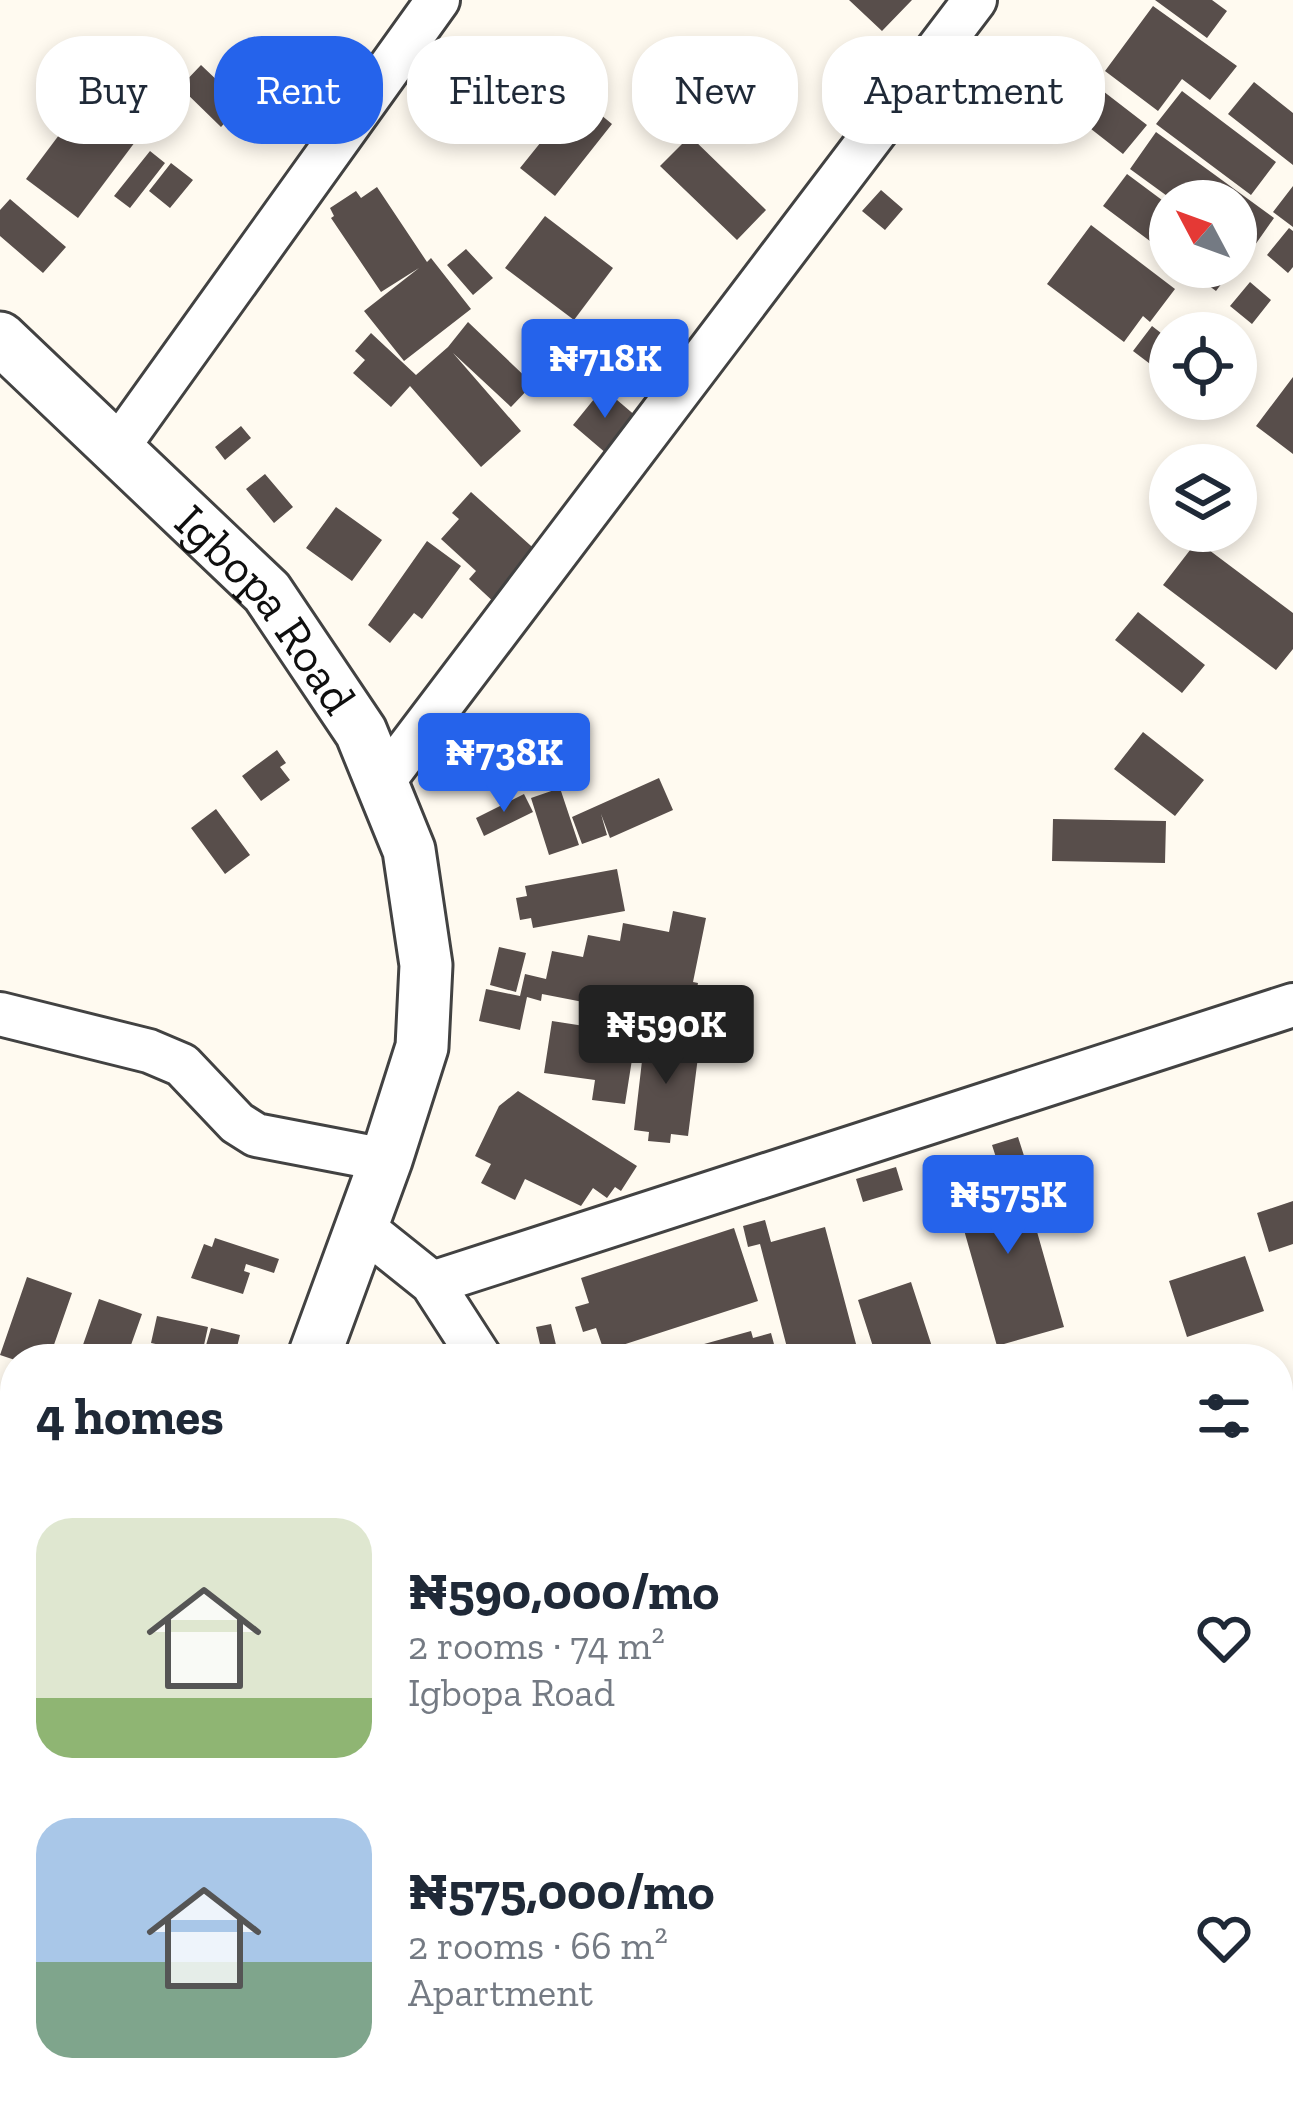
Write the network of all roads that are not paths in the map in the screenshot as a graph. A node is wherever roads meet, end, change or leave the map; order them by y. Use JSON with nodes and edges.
{"nodes":[{"id":1,"x":438,"y":0,"type":"edge"},
{"id":2,"x":975,"y":0,"type":"edge"},
{"id":3,"x":0,"y":338,"type":"edge"},
{"id":4,"x":115,"y":451,"type":"junction"},
{"id":5,"x":382,"y":783,"type":"junction"},
{"id":6,"x":1293,"y":1005,"type":"edge"},
{"id":7,"x":0,"y":1014,"type":"edge"},
{"id":8,"x":386,"y":1160,"type":"junction"},
{"id":9,"x":362,"y":1227,"type":"junction"},
{"id":10,"x":432,"y":1283,"type":"junction"},
{"id":11,"x":319,"y":1344,"type":"edge"},
{"id":12,"x":471,"y":1344,"type":"edge"}],
"edges":[{"from":1,"to":4,"type":"street"},
{"from":2,"to":5,"type":"street"},
{"from":3,"to":4,"type":"street","name":"Igbopa Road"},
{"from":4,"to":5,"type":"street","name":"Igbopa Road"},
{"from":5,"to":8,"type":"street","name":"Igbopa Road"},
{"from":6,"to":10,"type":"street"},
{"from":7,"to":8,"type":"street"},
{"from":8,"to":9,"type":"street","name":"Igbopa Road"},
{"from":9,"to":10,"type":"street"},
{"from":9,"to":11,"type":"street","name":"Igbopa Road"},
{"from":10,"to":12,"type":"street"}]}
